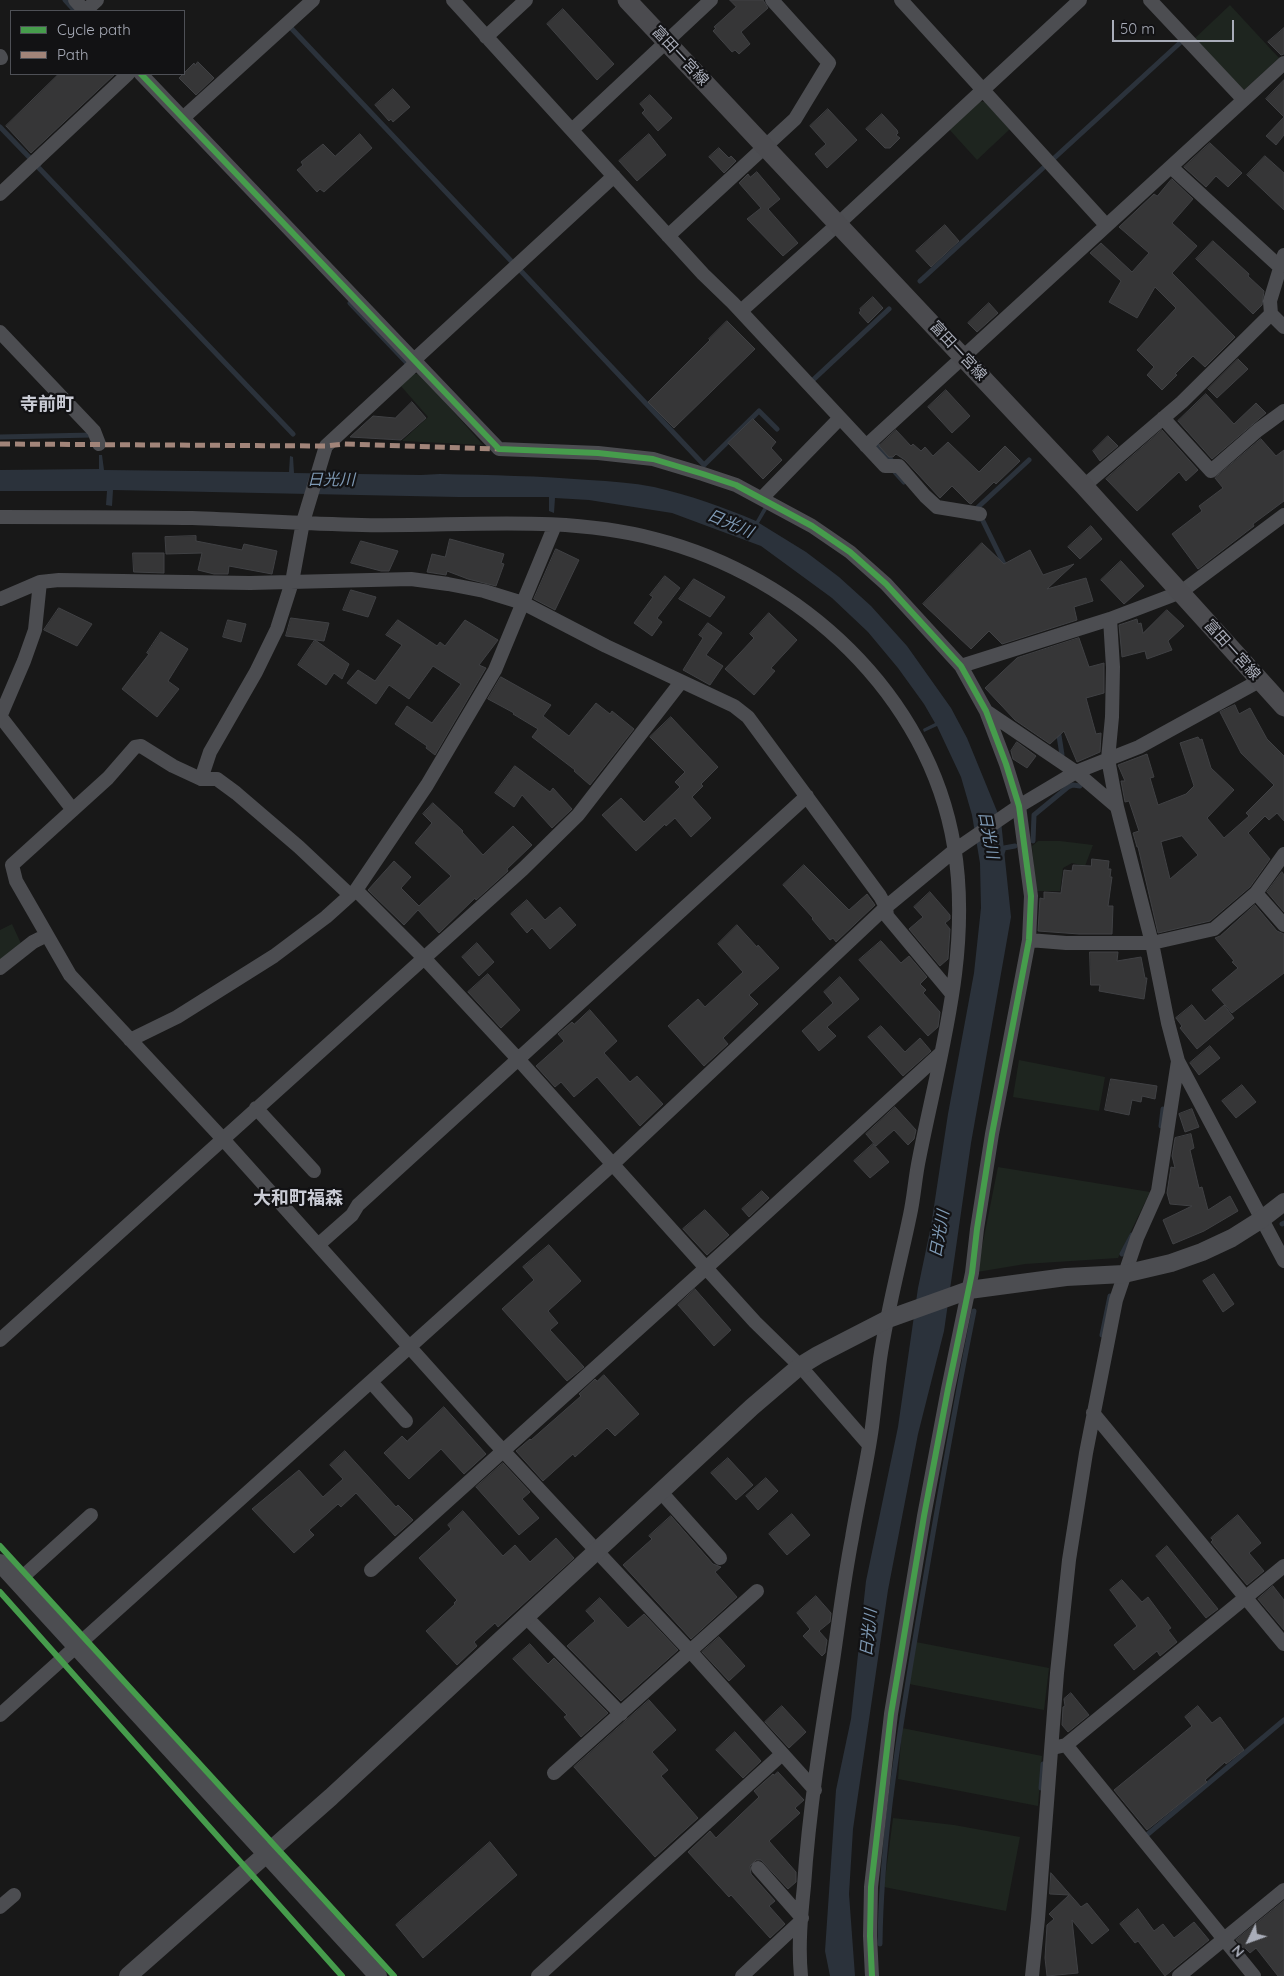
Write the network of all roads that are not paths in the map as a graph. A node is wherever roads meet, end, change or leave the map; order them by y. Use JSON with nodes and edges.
{"nodes":[{"id":1,"x":75,"y":0,"type":"edge"},
{"id":2,"x":97,"y":0,"type":"edge"},
{"id":3,"x":313,"y":0,"type":"edge"},
{"id":4,"x":453,"y":0,"type":"edge"},
{"id":5,"x":526,"y":0,"type":"edge"},
{"id":6,"x":627,"y":0,"type":"edge"},
{"id":7,"x":710,"y":0,"type":"edge"},
{"id":8,"x":772,"y":0,"type":"edge"},
{"id":9,"x":900,"y":0,"type":"edge"},
{"id":10,"x":1080,"y":0,"type":"edge"},
{"id":11,"x":1150,"y":0,"type":"edge"},
{"id":12,"x":84,"y":10,"type":"edge"},
{"id":13,"x":86,"y":10,"type":"edge"},
{"id":14,"x":486,"y":37,"type":"junction"},
{"id":15,"x":666,"y":40,"type":"junction"},
{"id":16,"x":1284,"y":63,"type":"edge"},
{"id":17,"x":127,"y":75,"type":"edge"},
{"id":18,"x":142,"y":75,"type":"edge"},
{"id":19,"x":982,"y":90,"type":"junction"},
{"id":20,"x":1243,"y":99,"type":"junction"},
{"id":21,"x":183,"y":118,"type":"junction"},
{"id":22,"x":572,"y":130,"type":"junction"},
{"id":23,"x":766,"y":147,"type":"junction"},
{"id":24,"x":1171,"y":167,"type":"junction"},
{"id":25,"x":614,"y":176,"type":"junction"},
{"id":26,"x":0,"y":194,"type":"edge"},
{"id":27,"x":838,"y":224,"type":"junction"},
{"id":28,"x":1106,"y":225,"type":"junction"},
{"id":29,"x":668,"y":236,"type":"junction"},
{"id":30,"x":1282,"y":261,"type":"edge"},
{"id":31,"x":741,"y":311,"type":"junction"},
{"id":32,"x":1271,"y":314,"type":"junction"},
{"id":33,"x":1284,"y":327,"type":"edge"},
{"id":34,"x":0,"y":332,"type":"edge"},
{"id":35,"x":963,"y":356,"type":"junction"},
{"id":36,"x":415,"y":361,"type":"junction"},
{"id":37,"x":1284,"y":411,"type":"edge"},
{"id":38,"x":840,"y":418,"type":"junction"},
{"id":39,"x":1163,"y":418,"type":"junction"},
{"id":40,"x":99,"y":444,"type":"dead end"},
{"id":41,"x":866,"y":446,"type":"junction"},
{"id":42,"x":1084,"y":486,"type":"junction"},
{"id":43,"x":762,"y":498,"type":"junction"},
{"id":44,"x":980,"y":514,"type":"dead end"},
{"id":45,"x":1284,"y":515,"type":"edge"},
{"id":46,"x":0,"y":517,"type":"edge"},
{"id":47,"x":303,"y":522,"type":"junction"},
{"id":48,"x":555,"y":526,"type":"junction"},
{"id":49,"x":40,"y":582,"type":"junction"},
{"id":50,"x":292,"y":582,"type":"junction"},
{"id":51,"x":1181,"y":592,"type":"junction"},
{"id":52,"x":0,"y":599,"type":"edge"},
{"id":53,"x":523,"y":603,"type":"junction"},
{"id":54,"x":1110,"y":619,"type":"junction"},
{"id":55,"x":961,"y":666,"type":"junction"},
{"id":56,"x":1259,"y":681,"type":"junction"},
{"id":57,"x":681,"y":682,"type":"junction"},
{"id":58,"x":1284,"y":707,"type":"edge"},
{"id":59,"x":986,"y":711,"type":"junction"},
{"id":60,"x":0,"y":717,"type":"edge"},
{"id":61,"x":1108,"y":759,"type":"junction"},
{"id":62,"x":1076,"y":772,"type":"junction"},
{"id":63,"x":201,"y":779,"type":"junction"},
{"id":64,"x":807,"y":796,"type":"junction"},
{"id":65,"x":1117,"y":807,"type":"junction"},
{"id":66,"x":1017,"y":808,"type":"junction"},
{"id":67,"x":73,"y":810,"type":"junction"},
{"id":68,"x":957,"y":849,"type":"junction"},
{"id":69,"x":1284,"y":854,"type":"edge"},
{"id":70,"x":6,"y":867,"type":"edge"},
{"id":71,"x":1256,"y":892,"type":"junction"},
{"id":72,"x":353,"y":893,"type":"junction"},
{"id":73,"x":886,"y":908,"type":"junction"},
{"id":74,"x":1284,"y":925,"type":"edge"},
{"id":75,"x":47,"y":935,"type":"junction"},
{"id":76,"x":1030,"y":940,"type":"junction"},
{"id":77,"x":1152,"y":943,"type":"junction"},
{"id":78,"x":425,"y":959,"type":"junction"},
{"id":79,"x":0,"y":968,"type":"edge"},
{"id":80,"x":952,"y":994,"type":"junction"},
{"id":81,"x":130,"y":1040,"type":"junction"},
{"id":82,"x":940,"y":1054,"type":"junction"},
{"id":83,"x":518,"y":1059,"type":"junction"},
{"id":84,"x":1178,"y":1061,"type":"junction"},
{"id":85,"x":256,"y":1108,"type":"junction"},
{"id":86,"x":222,"y":1138,"type":"junction"},
{"id":87,"x":613,"y":1164,"type":"junction"},
{"id":88,"x":314,"y":1171,"type":"dead end"},
{"id":89,"x":1284,"y":1202,"type":"edge"},
{"id":90,"x":1262,"y":1219,"type":"junction"},
{"id":91,"x":318,"y":1245,"type":"junction"},
{"id":92,"x":1284,"y":1261,"type":"edge"},
{"id":93,"x":706,"y":1268,"type":"junction"},
{"id":94,"x":1124,"y":1274,"type":"junction"},
{"id":95,"x":968,"y":1290,"type":"junction"},
{"id":96,"x":888,"y":1318,"type":"junction"},
{"id":97,"x":0,"y":1340,"type":"edge"},
{"id":98,"x":410,"y":1347,"type":"junction"},
{"id":99,"x":800,"y":1366,"type":"junction"},
{"id":100,"x":371,"y":1382,"type":"junction"},
{"id":101,"x":1093,"y":1413,"type":"junction"},
{"id":102,"x":406,"y":1421,"type":"dead end"},
{"id":103,"x":869,"y":1445,"type":"junction"},
{"id":104,"x":503,"y":1450,"type":"junction"},
{"id":105,"x":660,"y":1491,"type":"junction"},
{"id":106,"x":91,"y":1515,"type":"dead end"},
{"id":107,"x":596,"y":1551,"type":"junction"},
{"id":108,"x":720,"y":1558,"type":"dead end"},
{"id":109,"x":0,"y":1563,"type":"edge"},
{"id":110,"x":1284,"y":1566,"type":"edge"},
{"id":111,"x":371,"y":1570,"type":"dead end"},
{"id":112,"x":17,"y":1582,"type":"junction"},
{"id":113,"x":757,"y":1591,"type":"dead end"},
{"id":114,"x":1245,"y":1597,"type":"junction"},
{"id":115,"x":526,"y":1616,"type":"junction"},
{"id":116,"x":1284,"y":1644,"type":"edge"},
{"id":117,"x":75,"y":1646,"type":"junction"},
{"id":118,"x":690,"y":1652,"type":"junction"},
{"id":119,"x":621,"y":1714,"type":"junction"},
{"id":120,"x":0,"y":1716,"type":"edge"},
{"id":121,"x":1066,"y":1744,"type":"junction"},
{"id":122,"x":1051,"y":1748,"type":"junction"},
{"id":123,"x":782,"y":1754,"type":"junction"},
{"id":124,"x":554,"y":1773,"type":"dead end"},
{"id":125,"x":814,"y":1790,"type":"junction"},
{"id":126,"x":266,"y":1853,"type":"junction"},
{"id":127,"x":758,"y":1868,"type":"dead end"},
{"id":128,"x":1284,"y":1890,"type":"edge"},
{"id":129,"x":14,"y":1895,"type":"dead end"},
{"id":130,"x":0,"y":1907,"type":"edge"},
{"id":131,"x":801,"y":1919,"type":"junction"},
{"id":132,"x":1224,"y":1940,"type":"junction"},
{"id":133,"x":128,"y":1976,"type":"edge"},
{"id":134,"x":378,"y":1976,"type":"edge"},
{"id":135,"x":538,"y":1976,"type":"edge"},
{"id":136,"x":742,"y":1976,"type":"edge"},
{"id":137,"x":801,"y":1976,"type":"edge"},
{"id":138,"x":872,"y":1976,"type":"edge"},
{"id":139,"x":1032,"y":1976,"type":"edge"},
{"id":140,"x":1179,"y":1976,"type":"edge"},
{"id":141,"x":1254,"y":1976,"type":"edge"}],
"edges":[{"from":1,"to":12,"type":"street"},
{"from":2,"to":13,"type":"street"},
{"from":3,"to":21,"type":"street"},
{"from":4,"to":14,"type":"street"},
{"from":5,"to":14,"type":"street"},
{"from":6,"to":15,"type":"main road","name":"富田一宮線"},
{"from":7,"to":15,"type":"street"},
{"from":8,"to":23,"type":"street"},
{"from":9,"to":19,"type":"street"},
{"from":10,"to":19,"type":"street"},
{"from":11,"to":20,"type":"street"},
{"from":14,"to":22,"type":"street"},
{"from":15,"to":22,"type":"street"},
{"from":15,"to":23,"type":"main road","name":"富田一宮線"},
{"from":16,"to":20,"type":"street"},
{"from":17,"to":26,"type":"street"},
{"from":18,"to":21,"type":"street"},
{"from":19,"to":27,"type":"street"},
{"from":19,"to":28,"type":"street"},
{"from":20,"to":24,"type":"street"},
{"from":21,"to":36,"type":"street"},
{"from":22,"to":25,"type":"street"},
{"from":23,"to":27,"type":"main road","name":"富田一宮線"},
{"from":23,"to":29,"type":"street"},
{"from":24,"to":28,"type":"street"},
{"from":24,"to":30,"type":"street"},
{"from":25,"to":29,"type":"street"},
{"from":25,"to":36,"type":"street"},
{"from":27,"to":31,"type":"street"},
{"from":27,"to":35,"type":"main road","name":"富田一宮線"},
{"from":28,"to":35,"type":"street"},
{"from":29,"to":31,"type":"street"},
{"from":30,"to":32,"type":"street"},
{"from":31,"to":38,"type":"street"},
{"from":32,"to":33,"type":"street"},
{"from":32,"to":39,"type":"street"},
{"from":34,"to":40,"type":"street"},
{"from":35,"to":41,"type":"street"},
{"from":35,"to":42,"type":"main road","name":"富田一宮線"},
{"from":36,"to":43,"type":"street"},
{"from":36,"to":47,"type":"street"},
{"from":37,"to":39,"type":"street"},
{"from":38,"to":41,"type":"street"},
{"from":38,"to":43,"type":"street"},
{"from":39,"to":42,"type":"street"},
{"from":41,"to":44,"type":"street"},
{"from":42,"to":51,"type":"main road","name":"富田一宮線"},
{"from":43,"to":55,"type":"street"},
{"from":45,"to":51,"type":"street"},
{"from":46,"to":47,"type":"street"},
{"from":47,"to":48,"type":"street"},
{"from":47,"to":50,"type":"street"},
{"from":48,"to":53,"type":"street"},
{"from":48,"to":68,"type":"street"},
{"from":49,"to":50,"type":"street"},
{"from":49,"to":52,"type":"street"},
{"from":49,"to":60,"type":"street"},
{"from":50,"to":53,"type":"street"},
{"from":50,"to":63,"type":"street"},
{"from":51,"to":54,"type":"street"},
{"from":51,"to":56,"type":"main road","name":"富田一宮線"},
{"from":53,"to":57,"type":"street"},
{"from":53,"to":72,"type":"street"},
{"from":54,"to":55,"type":"street"},
{"from":54,"to":61,"type":"street"},
{"from":55,"to":59,"type":"street"},
{"from":56,"to":58,"type":"main road","name":"富田一宮線"},
{"from":56,"to":61,"type":"street"},
{"from":57,"to":64,"type":"street"},
{"from":57,"to":78,"type":"street"},
{"from":59,"to":62,"type":"street"},
{"from":59,"to":66,"type":"street"},
{"from":60,"to":67,"type":"street"},
{"from":61,"to":62,"type":"street"},
{"from":61,"to":65,"type":"street"},
{"from":62,"to":65,"type":"street"},
{"from":62,"to":66,"type":"street"},
{"from":63,"to":67,"type":"street"},
{"from":63,"to":72,"type":"street"},
{"from":64,"to":73,"type":"street"},
{"from":64,"to":83,"type":"street"},
{"from":65,"to":77,"type":"street"},
{"from":66,"to":68,"type":"street"},
{"from":66,"to":76,"type":"street"},
{"from":67,"to":70,"type":"street"},
{"from":68,"to":73,"type":"street"},
{"from":68,"to":80,"type":"street"},
{"from":69,"to":71,"type":"street"},
{"from":70,"to":75,"type":"street"},
{"from":71,"to":74,"type":"street"},
{"from":71,"to":77,"type":"street"},
{"from":72,"to":78,"type":"street"},
{"from":72,"to":81,"type":"street"},
{"from":73,"to":80,"type":"street"},
{"from":73,"to":87,"type":"street"},
{"from":75,"to":79,"type":"street"},
{"from":75,"to":81,"type":"street"},
{"from":76,"to":77,"type":"street"},
{"from":76,"to":95,"type":"street"},
{"from":77,"to":84,"type":"street"},
{"from":78,"to":83,"type":"street"},
{"from":78,"to":85,"type":"street"},
{"from":80,"to":82,"type":"street"},
{"from":81,"to":86,"type":"street"},
{"from":82,"to":93,"type":"street"},
{"from":82,"to":96,"type":"street"},
{"from":83,"to":87,"type":"street"},
{"from":83,"to":91,"type":"street"},
{"from":84,"to":90,"type":"street"},
{"from":84,"to":94,"type":"street"},
{"from":85,"to":86,"type":"street"},
{"from":85,"to":88,"type":"street"},
{"from":86,"to":91,"type":"street"},
{"from":86,"to":97,"type":"street"},
{"from":87,"to":93,"type":"street"},
{"from":87,"to":98,"type":"street"},
{"from":89,"to":90,"type":"street"},
{"from":90,"to":92,"type":"street"},
{"from":90,"to":94,"type":"street"},
{"from":91,"to":98,"type":"street"},
{"from":93,"to":99,"type":"street"},
{"from":93,"to":104,"type":"street"},
{"from":94,"to":95,"type":"street"},
{"from":94,"to":101,"type":"street"},
{"from":95,"to":96,"type":"street"},
{"from":95,"to":138,"type":"street"},
{"from":96,"to":99,"type":"street"},
{"from":96,"to":103,"type":"street"},
{"from":98,"to":100,"type":"street"},
{"from":98,"to":104,"type":"street"},
{"from":99,"to":103,"type":"street"},
{"from":99,"to":105,"type":"street"},
{"from":100,"to":102,"type":"street"},
{"from":100,"to":117,"type":"street"},
{"from":101,"to":114,"type":"street"},
{"from":101,"to":122,"type":"street"},
{"from":103,"to":125,"type":"street"},
{"from":104,"to":107,"type":"street"},
{"from":104,"to":111,"type":"street"},
{"from":105,"to":107,"type":"street"},
{"from":105,"to":108,"type":"street"},
{"from":106,"to":112,"type":"street"},
{"from":107,"to":115,"type":"street"},
{"from":107,"to":118,"type":"street"},
{"from":109,"to":112,"type":"street"},
{"from":110,"to":114,"type":"street"},
{"from":112,"to":117,"type":"street"},
{"from":113,"to":118,"type":"street"},
{"from":114,"to":116,"type":"street"},
{"from":114,"to":121,"type":"street"},
{"from":115,"to":119,"type":"street"},
{"from":115,"to":126,"type":"street"},
{"from":117,"to":120,"type":"street"},
{"from":117,"to":126,"type":"street"},
{"from":118,"to":119,"type":"street"},
{"from":118,"to":123,"type":"street"},
{"from":119,"to":124,"type":"street"},
{"from":121,"to":122,"type":"street"},
{"from":121,"to":132,"type":"street"},
{"from":122,"to":139,"type":"street"},
{"from":123,"to":125,"type":"street"},
{"from":123,"to":135,"type":"street"},
{"from":125,"to":131,"type":"street"},
{"from":126,"to":133,"type":"street"},
{"from":126,"to":134,"type":"street"},
{"from":127,"to":131,"type":"street"},
{"from":128,"to":132,"type":"street"},
{"from":129,"to":130,"type":"street"},
{"from":131,"to":136,"type":"street"},
{"from":131,"to":137,"type":"street"},
{"from":132,"to":140,"type":"street"},
{"from":132,"to":141,"type":"street"}]}
